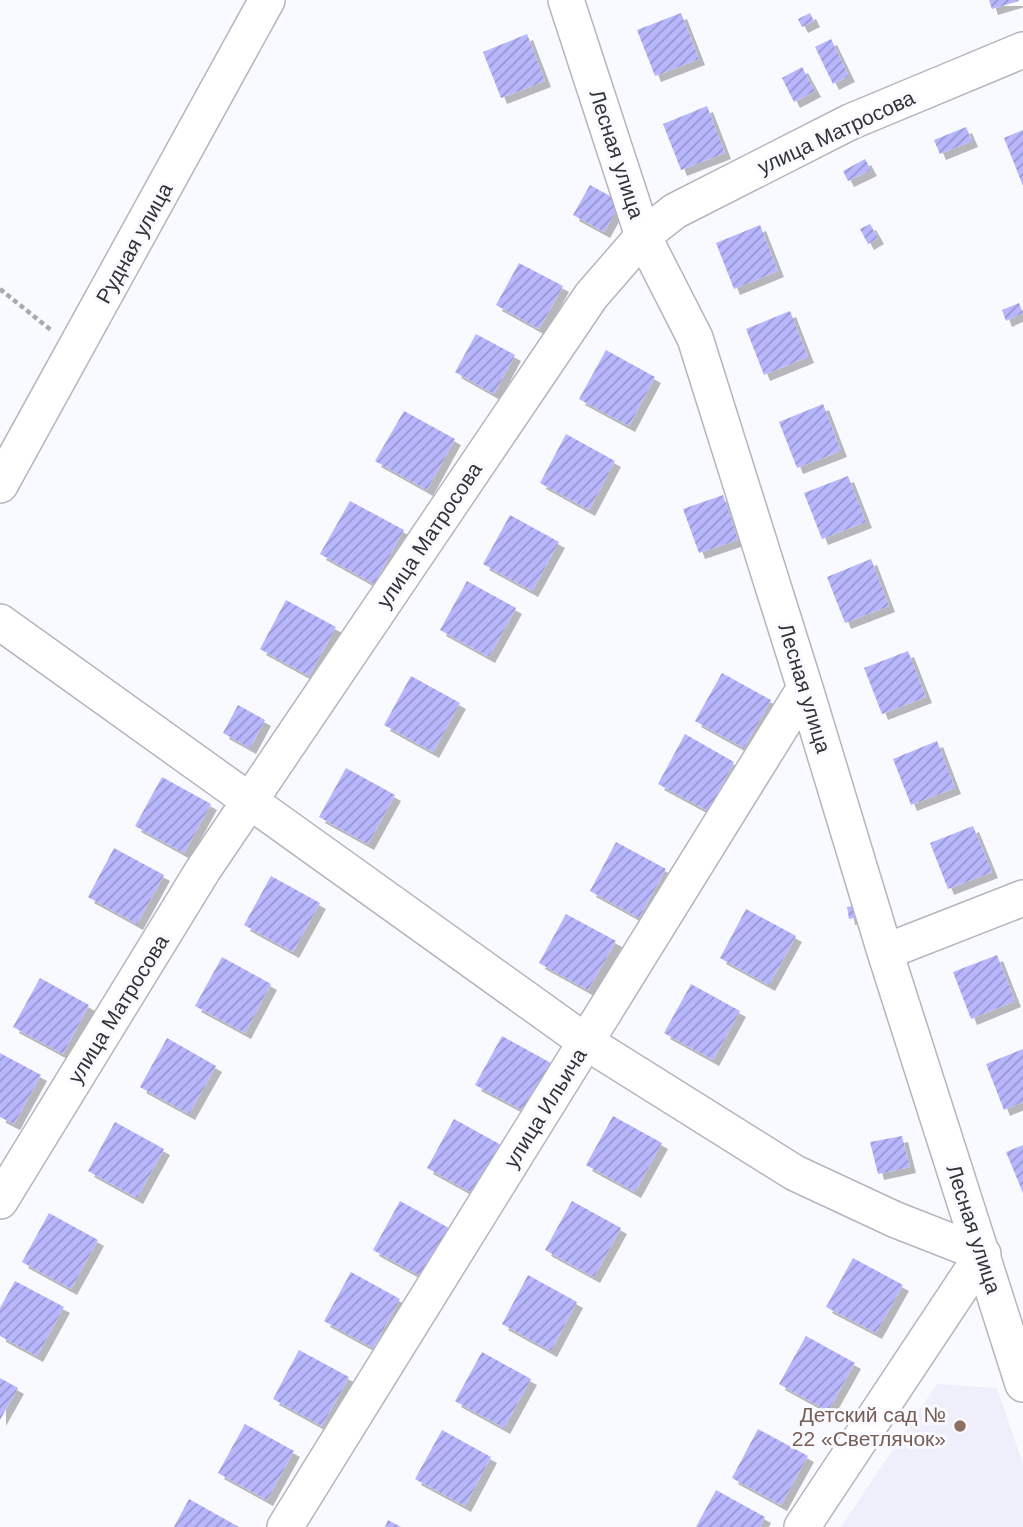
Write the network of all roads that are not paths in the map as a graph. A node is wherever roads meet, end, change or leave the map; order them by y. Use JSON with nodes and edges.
{"nodes":[{"id":1,"x":267,"y":0,"type":"edge"},
{"id":2,"x":566,"y":0,"type":"edge"},
{"id":3,"x":1023,"y":50,"type":"edge"},
{"id":4,"x":643,"y":236,"type":"junction"},
{"id":5,"x":0,"y":485,"type":"edge"},
{"id":6,"x":0,"y":622,"type":"edge"},
{"id":7,"x":805,"y":688,"type":"junction"},
{"id":8,"x":249,"y":802,"type":"junction"},
{"id":9,"x":1023,"y":898,"type":"edge"},
{"id":10,"x":885,"y":952,"type":"junction"},
{"id":11,"x":586,"y":1042,"type":"junction"},
{"id":12,"x":0,"y":1201,"type":"edge"},
{"id":13,"x":983,"y":1254,"type":"junction"},
{"id":14,"x":1023,"y":1384,"type":"edge"},
{"id":15,"x":285,"y":1527,"type":"edge"},
{"id":16,"x":802,"y":1527,"type":"edge"}],
"edges":[{"from":1,"to":5,"type":"street","name":"Рудная улица"},
{"from":2,"to":4,"type":"street","name":"Лесная улица"},
{"from":3,"to":4,"type":"street","name":"улица Матросова"},
{"from":4,"to":7,"type":"street","name":"Лесная улица"},
{"from":4,"to":8,"type":"street","name":"улица Матросова"},
{"from":6,"to":8,"type":"street"},
{"from":7,"to":10,"type":"street","name":"Лесная улица"},
{"from":7,"to":11,"type":"street","name":"улица Ильича"},
{"from":8,"to":11,"type":"street"},
{"from":8,"to":12,"type":"street","name":"улица Матросова"},
{"from":9,"to":10,"type":"street"},
{"from":10,"to":13,"type":"street","name":"Лесная улица"},
{"from":11,"to":13,"type":"street"},
{"from":11,"to":15,"type":"street","name":"улица Ильича"},
{"from":13,"to":14,"type":"street","name":"Лесная улица"},
{"from":13,"to":16,"type":"street"}]}
